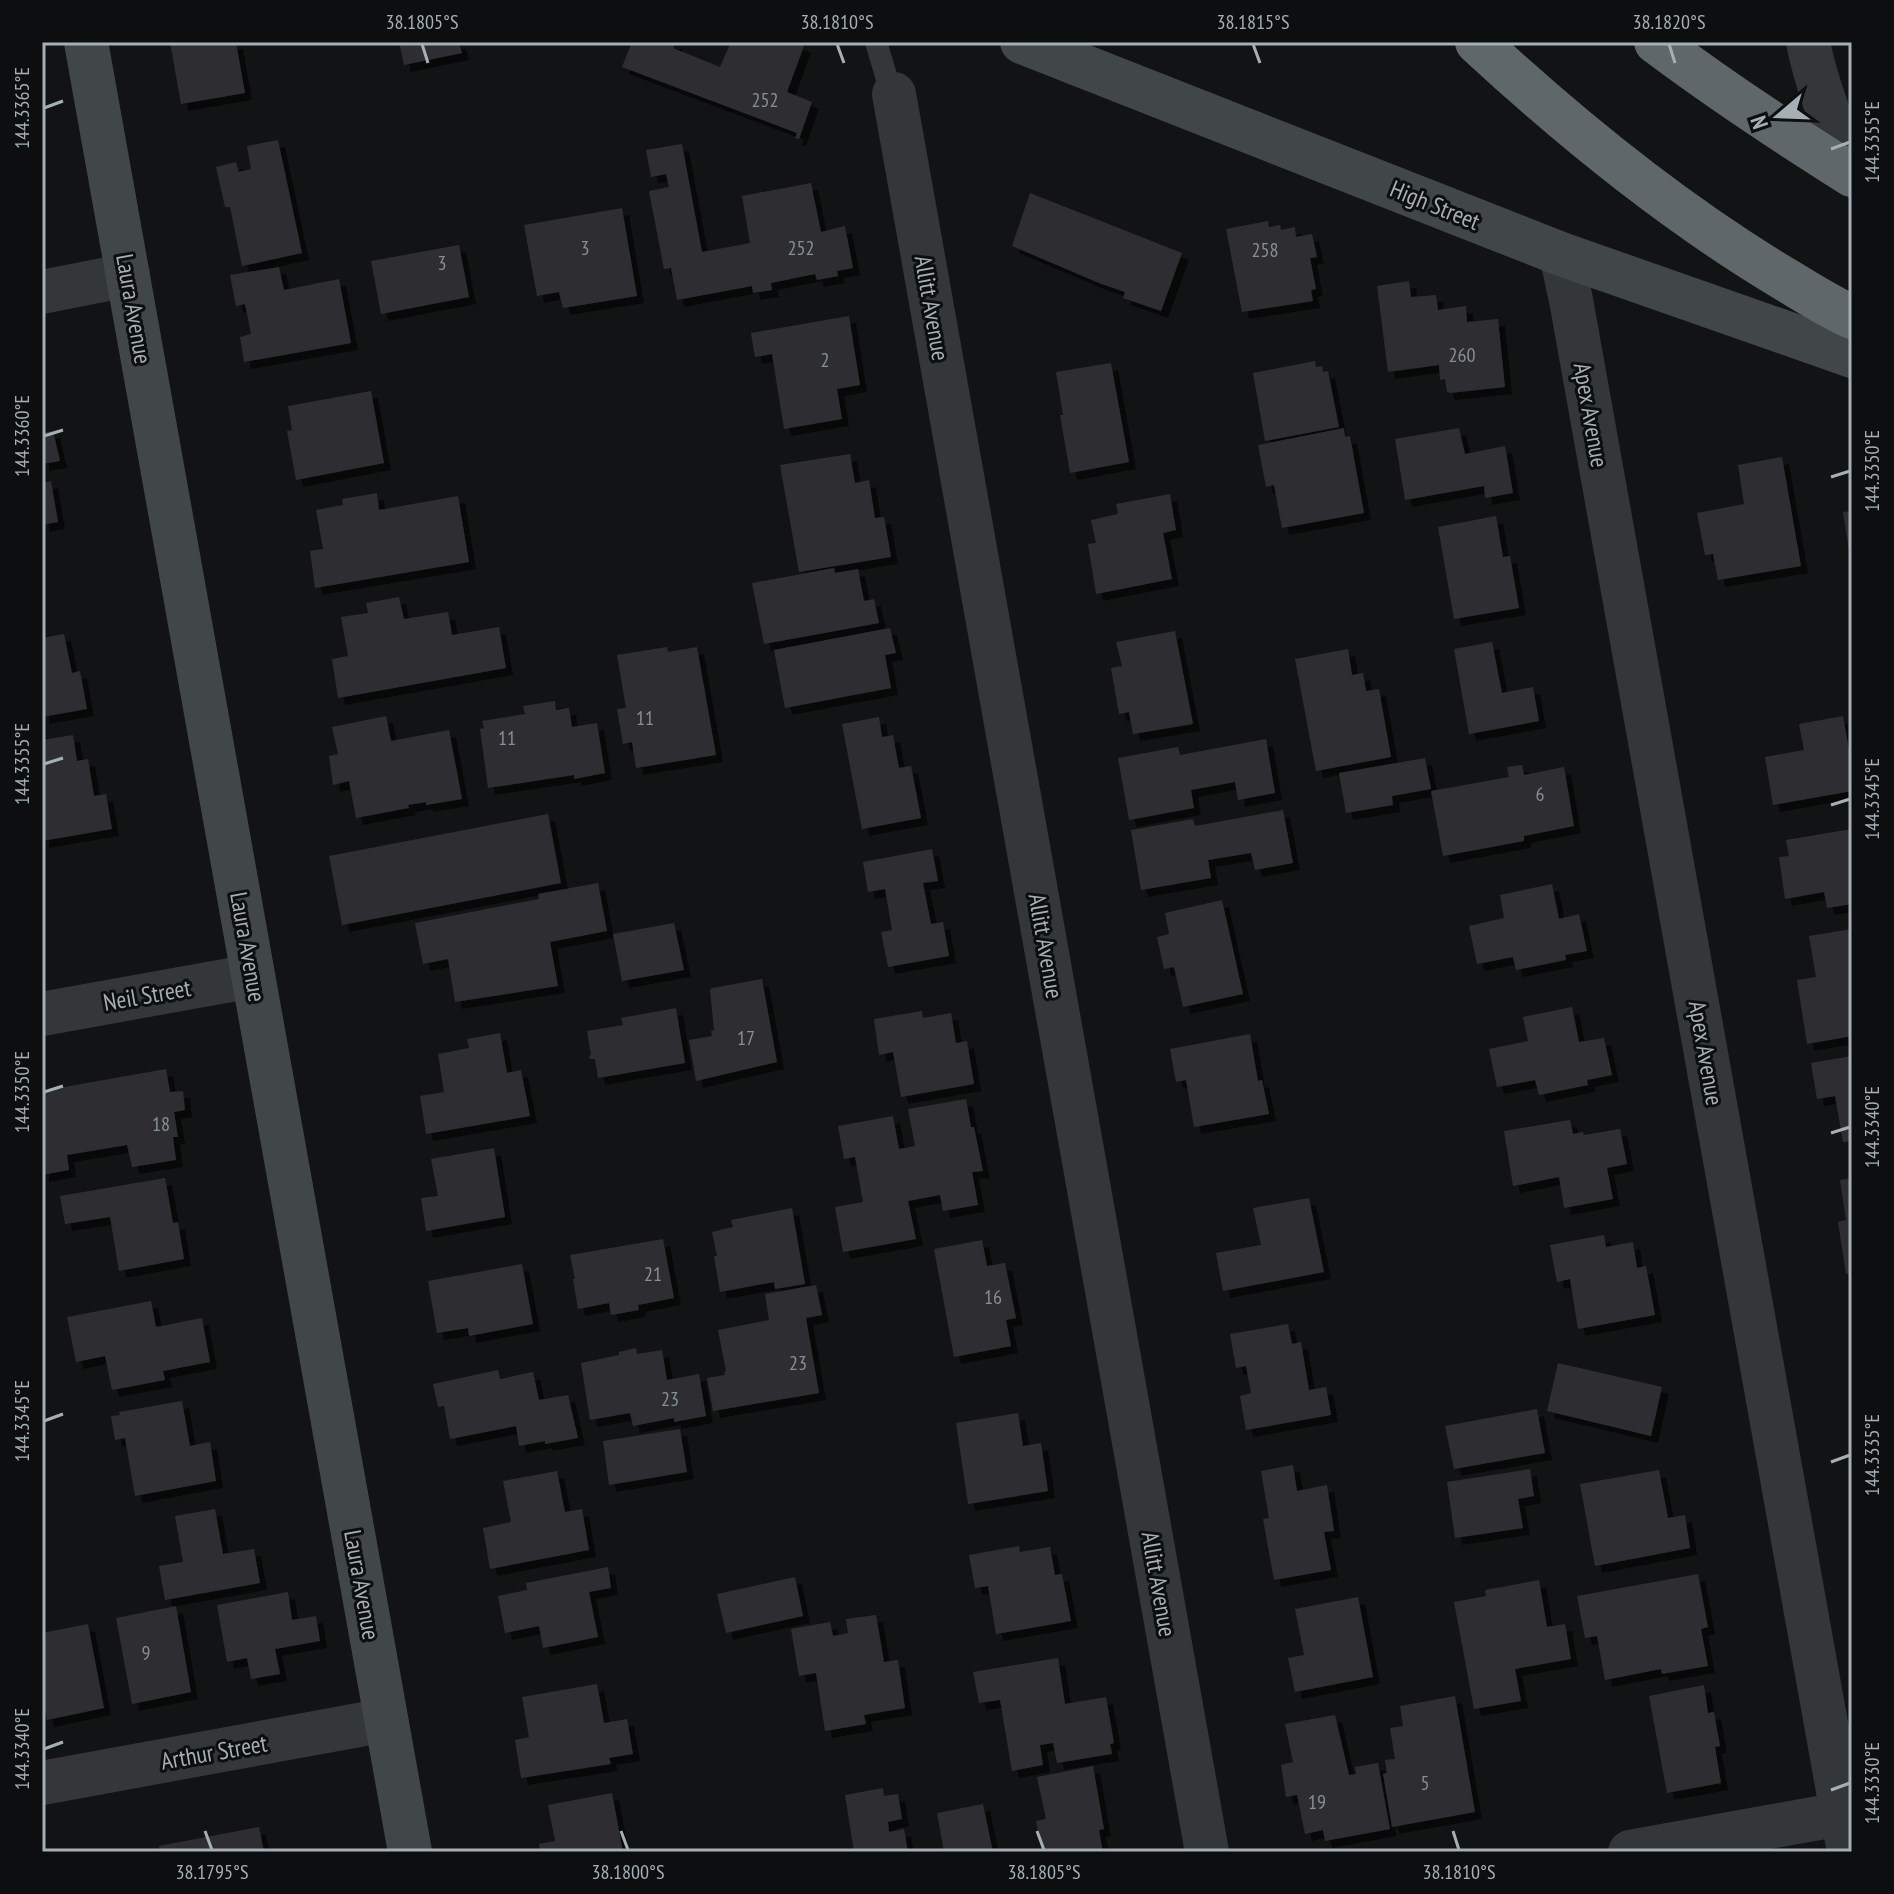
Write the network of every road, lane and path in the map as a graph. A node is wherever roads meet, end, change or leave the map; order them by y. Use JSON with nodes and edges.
{"nodes":[{"id":1,"x":86,"y":42,"type":"edge"},
{"id":2,"x":876,"y":42,"type":"edge"},
{"id":3,"x":1022,"y":42,"type":"edge"},
{"id":4,"x":1477,"y":42,"type":"edge"},
{"id":5,"x":1656,"y":42,"type":"edge"},
{"id":6,"x":1808,"y":42,"type":"edge"},
{"id":7,"x":894,"y":94,"type":"joint"},
{"id":8,"x":1852,"y":173,"type":"edge"},
{"id":9,"x":1561,"y":254,"type":"junction"},
{"id":10,"x":128,"y":275,"type":"junction"},
{"id":11,"x":42,"y":292,"type":"edge"},
{"id":12,"x":1852,"y":317,"type":"edge"},
{"id":13,"x":1852,"y":356,"type":"edge"},
{"id":14,"x":253,"y":976,"type":"junction"},
{"id":15,"x":42,"y":1014,"type":"edge"},
{"id":16,"x":386,"y":1720,"type":"junction"},
{"id":17,"x":42,"y":1783,"type":"edge"},
{"id":18,"x":1848,"y":1826,"type":"edge"},
{"id":19,"x":410,"y":1852,"type":"edge"},
{"id":20,"x":1207,"y":1852,"type":"edge"},
{"id":21,"x":1630,"y":1852,"type":"edge"}],
"edges":[{"from":1,"to":10,"type":"street","name":"Laura Avenue"},
{"from":2,"to":7,"type":"lane","name":"Allitt Avenue"},
{"from":3,"to":9,"type":"street","name":"High Street"},
{"from":4,"to":12,"type":"highway"},
{"from":5,"to":8,"type":"highway"},
{"from":6,"to":8,"type":"street"},
{"from":7,"to":20,"type":"street","name":"Allitt Avenue"},
{"from":9,"to":13,"type":"street","name":"High Street"},
{"from":9,"to":18,"type":"street","name":"Apex Avenue"},
{"from":10,"to":11,"type":"street"},
{"from":10,"to":14,"type":"street","name":"Laura Avenue"},
{"from":14,"to":15,"type":"street","name":"Neil Street"},
{"from":14,"to":16,"type":"street","name":"Laura Avenue"},
{"from":16,"to":17,"type":"street","name":"Arthur Street"},
{"from":16,"to":19,"type":"street","name":"Laura Avenue"},
{"from":18,"to":21,"type":"street"}]}
